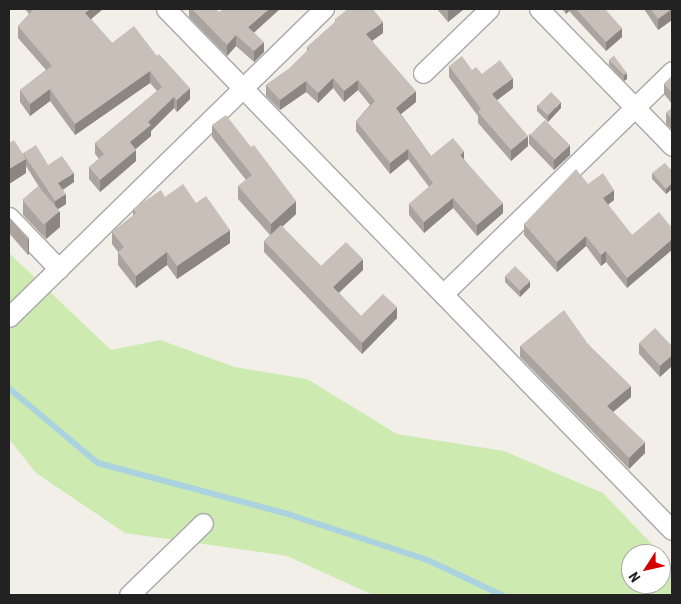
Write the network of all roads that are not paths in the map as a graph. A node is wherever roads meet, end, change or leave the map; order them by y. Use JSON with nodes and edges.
{"nodes":[{"id":1,"x":166,"y":9,"type":"edge"},
{"id":2,"x":324,"y":9,"type":"edge"},
{"id":3,"x":488,"y":9,"type":"edge"},
{"id":4,"x":539,"y":9,"type":"edge"},
{"id":5,"x":672,"y":71,"type":"edge"},
{"id":6,"x":423,"y":73,"type":"dead end"},
{"id":7,"x":243,"y":88,"type":"junction"},
{"id":8,"x":634,"y":108,"type":"junction"},
{"id":9,"x":672,"y":146,"type":"edge"},
{"id":10,"x":9,"y":217,"type":"edge"},
{"id":11,"x":59,"y":269,"type":"junction"},
{"id":12,"x":443,"y":294,"type":"junction"},
{"id":13,"x":9,"y":316,"type":"edge"},
{"id":14,"x":203,"y":523,"type":"dead end"},
{"id":15,"x":672,"y":530,"type":"edge"},
{"id":16,"x":129,"y":595,"type":"edge"}],
"edges":[{"from":1,"to":7,"type":"street"},
{"from":2,"to":7,"type":"street"},
{"from":3,"to":6,"type":"street"},
{"from":4,"to":8,"type":"street"},
{"from":5,"to":8,"type":"street"},
{"from":7,"to":11,"type":"street"},
{"from":7,"to":12,"type":"street"},
{"from":8,"to":9,"type":"street"},
{"from":8,"to":12,"type":"street"},
{"from":10,"to":11,"type":"street"},
{"from":11,"to":13,"type":"street"},
{"from":12,"to":15,"type":"street"},
{"from":14,"to":16,"type":"street"}]}
